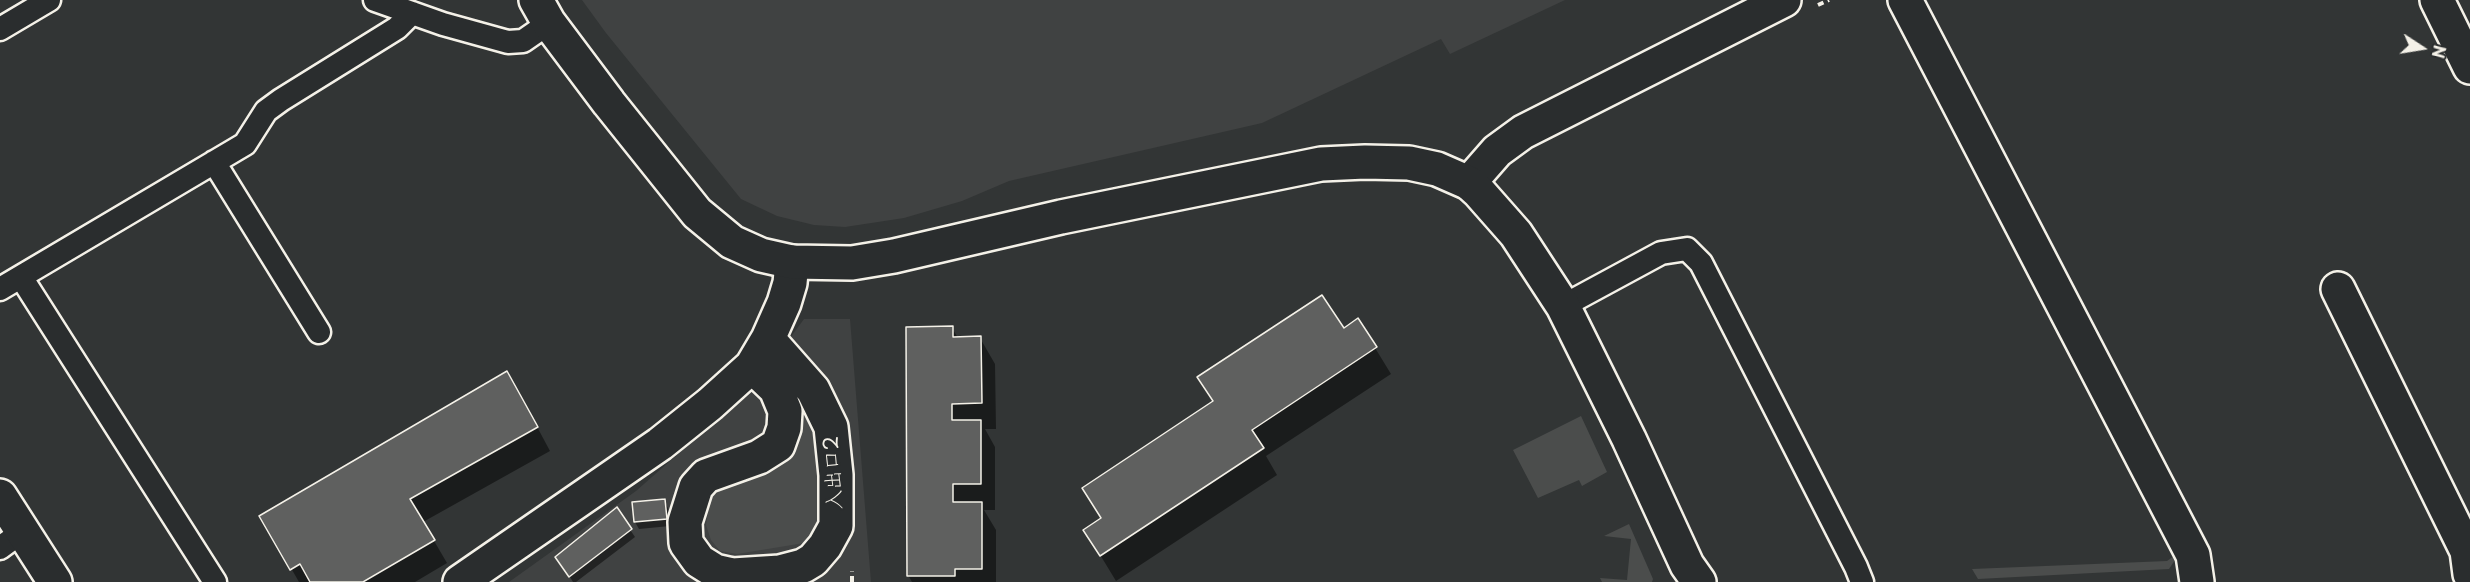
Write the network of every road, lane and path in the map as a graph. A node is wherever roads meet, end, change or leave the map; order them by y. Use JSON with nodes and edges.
{"nodes":[{"id":1,"x":49,"y":0,"type":"edge"},
{"id":2,"x":375,"y":0,"type":"edge"},
{"id":3,"x":1784,"y":0,"type":"edge"},
{"id":4,"x":1905,"y":0,"type":"edge"},
{"id":5,"x":2437,"y":0,"type":"edge"},
{"id":6,"x":542,"y":12,"type":"edge"},
{"id":7,"x":412,"y":13,"type":"junction"},
{"id":8,"x":0,"y":29,"type":"edge"},
{"id":9,"x":2470,"y":67,"type":"edge"},
{"id":10,"x":214,"y":162,"type":"junction"},
{"id":11,"x":1469,"y":183,"type":"junction"},
{"id":12,"x":792,"y":262,"type":"junction"},
{"id":13,"x":21,"y":277,"type":"junction"},
{"id":14,"x":0,"y":289,"type":"edge"},
{"id":15,"x":2338,"y":289,"type":"dead end"},
{"id":16,"x":1563,"y":306,"type":"junction"},
{"id":17,"x":319,"y":332,"type":"dead end"},
{"id":18,"x":760,"y":352,"type":"junction"},
{"id":19,"x":0,"y":496,"type":"edge"},
{"id":20,"x":11,"y":540,"type":"edge"},
{"id":21,"x":2470,"y":574,"type":"edge"},
{"id":22,"x":55,"y":582,"type":"edge"},
{"id":23,"x":215,"y":582,"type":"edge"},
{"id":24,"x":460,"y":582,"type":"edge"},
{"id":25,"x":1699,"y":582,"type":"edge"},
{"id":26,"x":1862,"y":582,"type":"edge"},
{"id":27,"x":2197,"y":582,"type":"edge"}],
"edges":[{"from":1,"to":8,"type":"lane"},
{"from":2,"to":7,"type":"lane"},
{"from":3,"to":11,"type":"street"},
{"from":4,"to":27,"type":"street"},
{"from":5,"to":9,"type":"street"},
{"from":6,"to":7,"type":"lane"},
{"from":6,"to":12,"type":"street"},
{"from":7,"to":10,"type":"lane"},
{"from":10,"to":13,"type":"lane"},
{"from":10,"to":17,"type":"lane"},
{"from":11,"to":12,"type":"street"},
{"from":11,"to":16,"type":"street"},
{"from":12,"to":18,"type":"street"},
{"from":13,"to":14,"type":"lane"},
{"from":13,"to":23,"type":"lane"},
{"from":15,"to":21,"type":"street"},
{"from":16,"to":25,"type":"street"},
{"from":16,"to":26,"type":"lane"},
{"from":18,"to":18,"type":"street","name":"入出口2","number":"入出口2"},
{"from":18,"to":24,"type":"street"},
{"from":19,"to":20,"type":"street"},
{"from":20,"to":22,"type":"street"}]}
